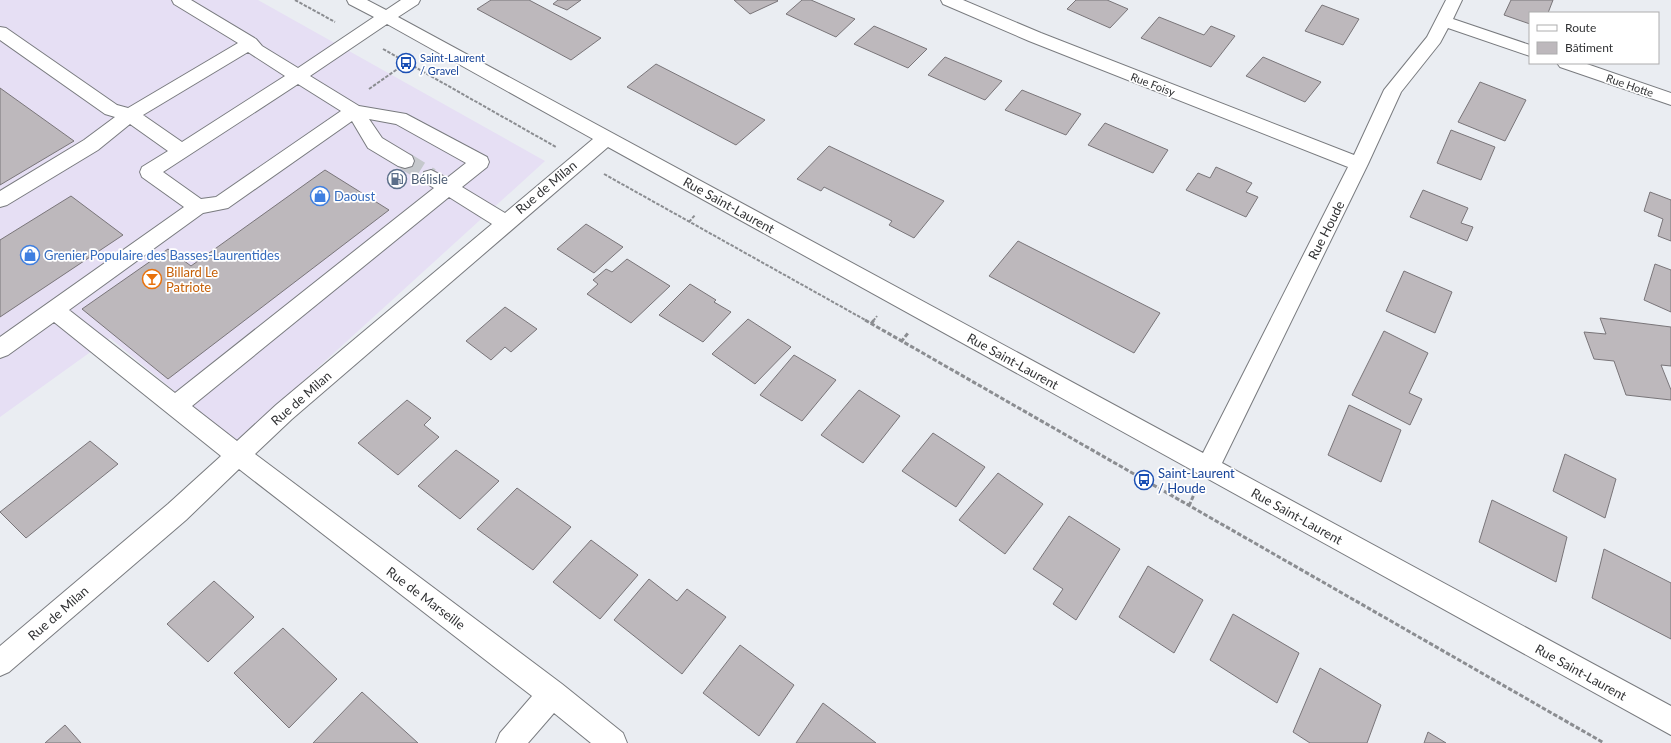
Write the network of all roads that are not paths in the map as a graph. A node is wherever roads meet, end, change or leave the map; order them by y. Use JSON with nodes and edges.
{"nodes":[{"id":1,"x":180,"y":0,"type":"edge"},
{"id":2,"x":355,"y":0,"type":"edge"},
{"id":3,"x":412,"y":0,"type":"edge"},
{"id":4,"x":949,"y":0,"type":"edge"},
{"id":5,"x":1454,"y":0,"type":"edge"},
{"id":6,"x":387,"y":17,"type":"junction"},
{"id":7,"x":1444,"y":21,"type":"junction"},
{"id":8,"x":0,"y":32,"type":"edge"},
{"id":9,"x":250,"y":43,"type":"junction"},
{"id":10,"x":1529,"y":51,"type":"edge"},
{"id":11,"x":1569,"y":64,"type":"edge"},
{"id":12,"x":298,"y":76,"type":"junction"},
{"id":13,"x":1671,"y":99,"type":"edge"},
{"id":14,"x":354,"y":111,"type":"junction"},
{"id":15,"x":130,"y":115,"type":"junction"},
{"id":16,"x":606,"y":138,"type":"junction"},
{"id":17,"x":182,"y":151,"type":"junction"},
{"id":18,"x":405,"y":161,"type":"tunnel mouth"},
{"id":19,"x":1359,"y":164,"type":"junction"},
{"id":20,"x":431,"y":178,"type":"tunnel mouth"},
{"id":21,"x":449,"y":188,"type":"junction"},
{"id":22,"x":0,"y":200,"type":"edge"},
{"id":23,"x":198,"y":207,"type":"junction"},
{"id":24,"x":505,"y":222,"type":"junction"},
{"id":25,"x":55,"y":311,"type":"junction"},
{"id":26,"x":0,"y":349,"type":"edge"},
{"id":27,"x":175,"y":406,"type":"junction"},
{"id":28,"x":238,"y":456,"type":"junction"},
{"id":29,"x":1208,"y":467,"type":"junction"},
{"id":30,"x":0,"y":663,"type":"edge"},
{"id":31,"x":552,"y":694,"type":"junction"},
{"id":32,"x":1671,"y":721,"type":"edge"},
{"id":33,"x":510,"y":743,"type":"edge"},
{"id":34,"x":613,"y":743,"type":"edge"}],
"edges":[{"from":1,"to":9,"type":"street"},
{"from":2,"to":6,"type":"street","name":"Rue Saint-Laurent"},
{"from":3,"to":6,"type":"street"},
{"from":4,"to":19,"type":"street","name":"Rue Foisy"},
{"from":5,"to":7,"type":"street","name":"Rue Houde"},
{"from":6,"to":12,"type":"street"},
{"from":6,"to":16,"type":"street","name":"Rue Saint-Laurent"},
{"from":7,"to":10,"type":"street"},
{"from":7,"to":19,"type":"street","name":"Rue Houde"},
{"from":8,"to":15,"type":"street"},
{"from":9,"to":12,"type":"street"},
{"from":9,"to":15,"type":"street"},
{"from":11,"to":13,"type":"street","name":"Rue Hotte"},
{"from":12,"to":14,"type":"street"},
{"from":12,"to":17,"type":"street"},
{"from":14,"to":18,"type":"street"},
{"from":14,"to":21,"type":"street"},
{"from":14,"to":23,"type":"street"},
{"from":15,"to":17,"type":"street"},
{"from":15,"to":22,"type":"street"},
{"from":16,"to":24,"type":"street","name":"Rue de Milan"},
{"from":16,"to":29,"type":"street","name":"Rue Saint-Laurent"},
{"from":17,"to":23,"type":"street"},
{"from":19,"to":29,"type":"street","name":"Rue Houde"},
{"from":20,"to":21,"type":"street"},
{"from":21,"to":24,"type":"street"},
{"from":21,"to":27,"type":"street"},
{"from":23,"to":25,"type":"street"},
{"from":24,"to":28,"type":"street","name":"Rue de Milan"},
{"from":25,"to":26,"type":"street"},
{"from":25,"to":27,"type":"street","name":"Rue de Marseille"},
{"from":27,"to":28,"type":"street","name":"Rue de Marseille"},
{"from":28,"to":30,"type":"street","name":"Rue de Milan"},
{"from":28,"to":31,"type":"street","name":"Rue de Marseille"},
{"from":29,"to":32,"type":"street","name":"Rue Saint-Laurent"},
{"from":31,"to":33,"type":"street"},
{"from":31,"to":34,"type":"street","name":"Rue de Marseille"}]}
